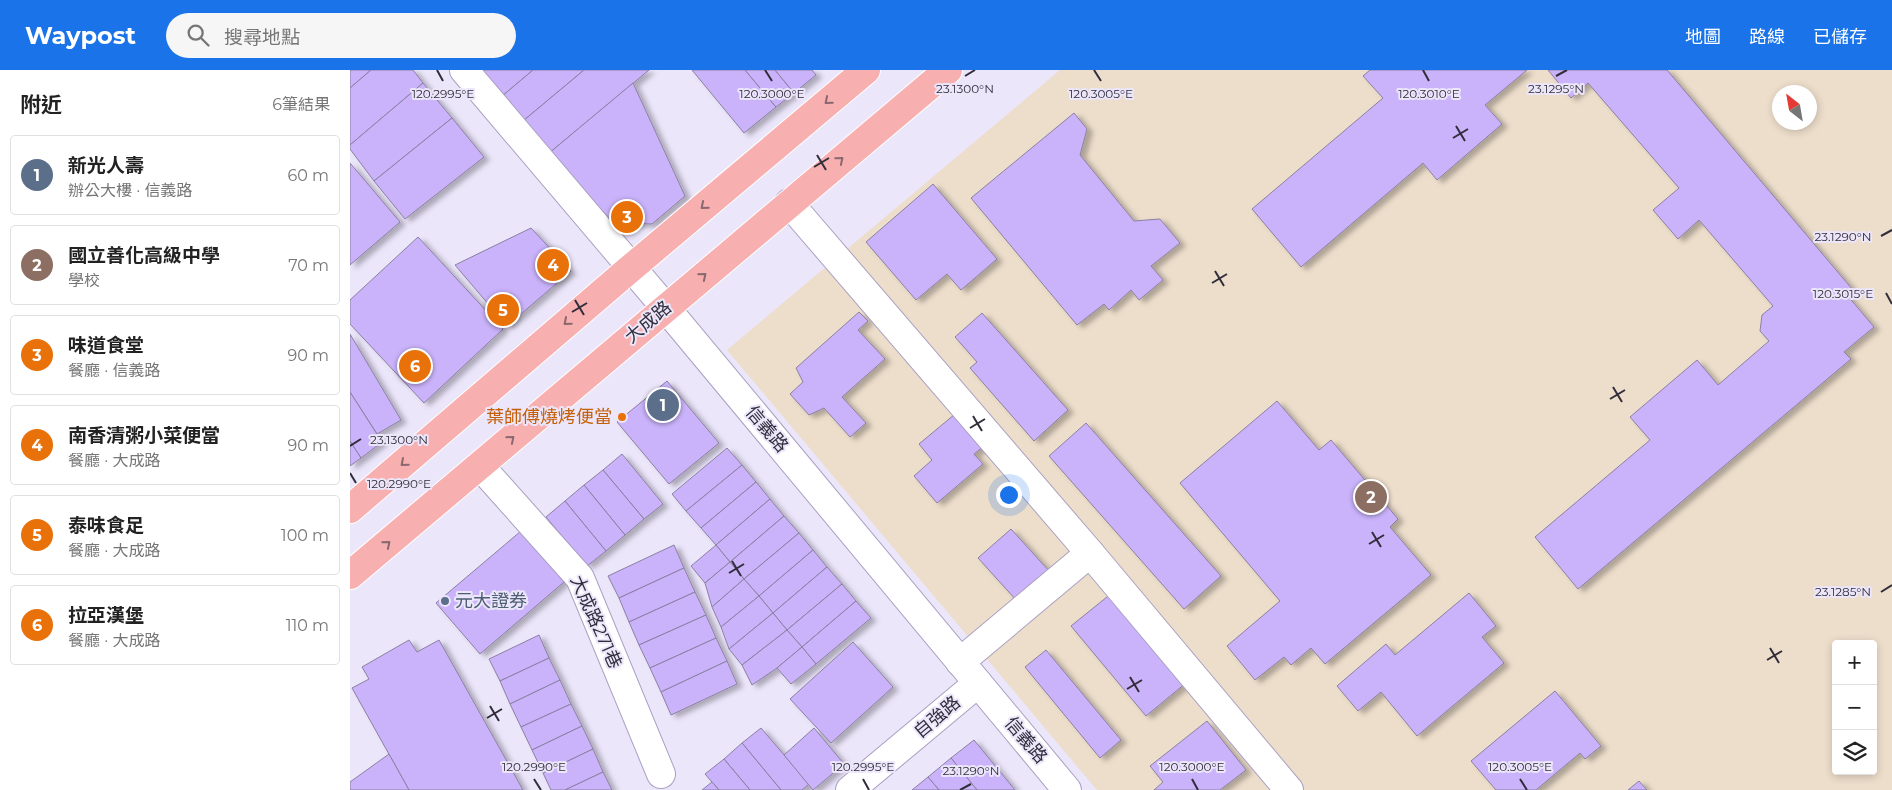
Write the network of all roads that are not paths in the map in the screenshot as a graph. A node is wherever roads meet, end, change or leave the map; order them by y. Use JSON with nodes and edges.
{"nodes":[{"id":1,"x":464,"y":70,"type":"edge"},
{"id":2,"x":866,"y":70,"type":"edge"},
{"id":3,"x":948,"y":70,"type":"edge"},
{"id":4,"x":789,"y":203,"type":"junction"},
{"id":5,"x":630,"y":268,"type":"junction"},
{"id":6,"x":665,"y":307,"type":"junction"},
{"id":7,"x":480,"y":466,"type":"junction"},
{"id":8,"x":350,"y":509,"type":"edge"},
{"id":9,"x":1090,"y":553,"type":"junction"},
{"id":10,"x":350,"y":576,"type":"edge"},
{"id":11,"x":960,"y":662,"type":"junction"},
{"id":12,"x":978,"y":683,"type":"junction"},
{"id":13,"x":661,"y":774,"type":"dead end"},
{"id":14,"x":850,"y":790,"type":"edge"},
{"id":15,"x":1067,"y":790,"type":"edge"},
{"id":16,"x":1289,"y":790,"type":"edge"}],
"edges":[{"from":1,"to":5,"type":"street","name":"信義路"},
{"from":2,"to":5,"type":"main road","one_way":true},
{"from":4,"to":3,"type":"main road","name":"大成路","one_way":true},
{"from":6,"to":4,"type":"main road","name":"大成路","one_way":true},
{"from":4,"to":9,"type":"street"},
{"from":5,"to":6,"type":"street","name":"信義路"},
{"from":5,"to":8,"type":"main road","one_way":true},
{"from":7,"to":6,"type":"main road","name":"大成路","one_way":true},
{"from":6,"to":11,"type":"street","name":"信義路"},
{"from":10,"to":7,"type":"main road","name":"大成路","one_way":true},
{"from":7,"to":13,"type":"street","name":"大成路271巷"},
{"from":9,"to":11,"type":"street"},
{"from":9,"to":16,"type":"street"},
{"from":11,"to":12,"type":"street","name":"信義路"},
{"from":12,"to":14,"type":"street","name":"自強路"},
{"from":12,"to":15,"type":"street","name":"信義路"}]}
